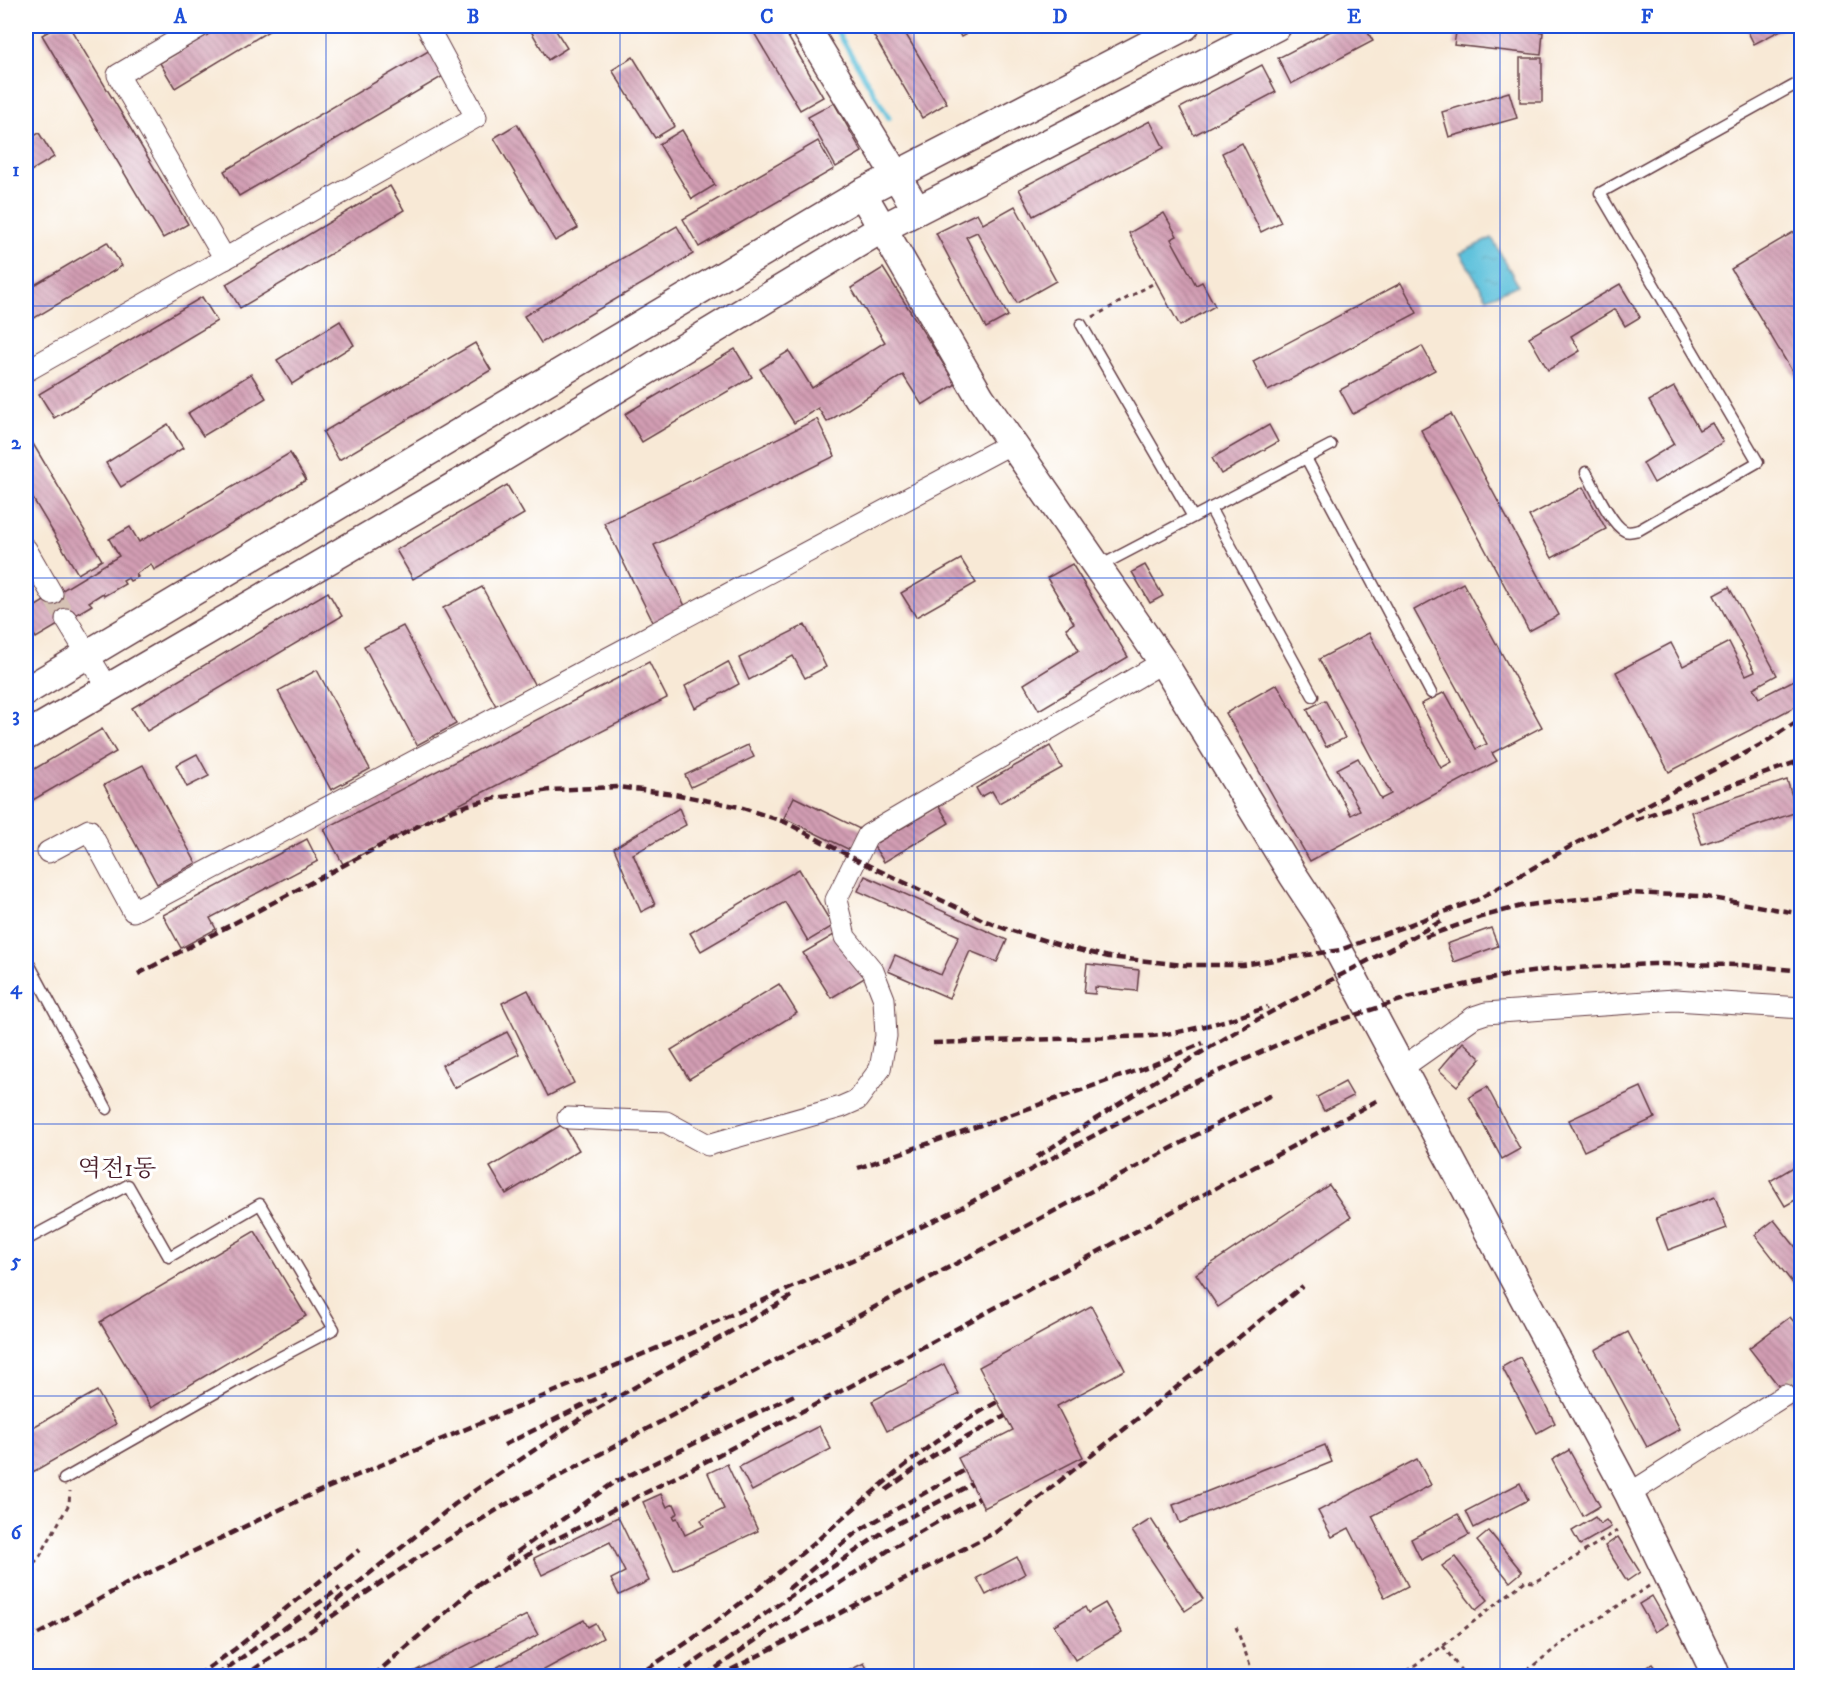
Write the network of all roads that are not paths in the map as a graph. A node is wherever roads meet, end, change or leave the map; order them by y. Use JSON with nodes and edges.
{"nodes":[{"id":1,"x":201,"y":26,"type":"edge"},
{"id":2,"x":427,"y":26,"type":"edge"},
{"id":3,"x":805,"y":26,"type":"edge"},
{"id":4,"x":1185,"y":26,"type":"edge"},
{"id":5,"x":1277,"y":26,"type":"edge"},
{"id":6,"x":1802,"y":81,"type":"edge"},
{"id":7,"x":895,"y":174,"type":"junction"},
{"id":8,"x":862,"y":194,"type":"junction"},
{"id":9,"x":917,"y":210,"type":"junction"},
{"id":10,"x":881,"y":229,"type":"junction"},
{"id":11,"x":225,"y":259,"type":"junction"},
{"id":12,"x":1081,"y":324,"type":"road end"},
{"id":13,"x":26,"y":371,"type":"edge"},
{"id":14,"x":1012,"y":443,"type":"junction"},
{"id":15,"x":1331,"y":445,"type":"dead end"},
{"id":16,"x":1305,"y":458,"type":"junction"},
{"id":17,"x":1586,"y":472,"type":"dead end"},
{"id":18,"x":1210,"y":508,"type":"junction"},
{"id":19,"x":1193,"y":517,"type":"junction"},
{"id":20,"x":26,"y":549,"type":"edge"},
{"id":21,"x":1098,"y":567,"type":"junction"},
{"id":22,"x":52,"y":594,"type":"tunnel mouth"},
{"id":23,"x":66,"y":619,"type":"tunnel mouth"},
{"id":24,"x":88,"y":655,"type":"junction"},
{"id":25,"x":1163,"y":662,"type":"junction"},
{"id":26,"x":108,"y":688,"type":"junction"},
{"id":27,"x":26,"y":691,"type":"edge"},
{"id":28,"x":1431,"y":693,"type":"dead end"},
{"id":29,"x":1313,"y":696,"type":"dead end"},
{"id":30,"x":26,"y":736,"type":"edge"},
{"id":31,"x":48,"y":852,"type":"dead end"},
{"id":32,"x":26,"y":958,"type":"edge"},
{"id":33,"x":1802,"y":1008,"type":"edge"},
{"id":34,"x":1402,"y":1067,"type":"junction"},
{"id":35,"x":106,"y":1109,"type":"dead end"},
{"id":36,"x":567,"y":1118,"type":"dead end"},
{"id":37,"x":26,"y":1240,"type":"edge"},
{"id":38,"x":1785,"y":1395,"type":"tunnel mouth"},
{"id":39,"x":64,"y":1479,"type":"road end"},
{"id":40,"x":1634,"y":1505,"type":"junction"},
{"id":41,"x":1716,"y":1677,"type":"edge"}],
"edges":[{"from":1,"to":11,"type":"street"},
{"from":2,"to":11,"type":"street"},
{"from":3,"to":7,"type":"main road"},
{"from":4,"to":7,"type":"main road"},
{"from":5,"to":9,"type":"main road"},
{"from":6,"to":17,"type":"lane"},
{"from":7,"to":8,"type":"main road"},
{"from":7,"to":9,"type":"main road"},
{"from":8,"to":10,"type":"main road"},
{"from":8,"to":24,"type":"main road"},
{"from":9,"to":10,"type":"main road"},
{"from":10,"to":14,"type":"main road"},
{"from":10,"to":26,"type":"main road"},
{"from":11,"to":13,"type":"street"},
{"from":12,"to":19,"type":"lane"},
{"from":14,"to":21,"type":"main road"},
{"from":14,"to":31,"type":"street"},
{"from":15,"to":16,"type":"lane"},
{"from":16,"to":18,"type":"lane"},
{"from":16,"to":28,"type":"lane"},
{"from":18,"to":19,"type":"lane"},
{"from":18,"to":29,"type":"lane"},
{"from":19,"to":21,"type":"lane"},
{"from":20,"to":22,"type":"street"},
{"from":21,"to":25,"type":"main road"},
{"from":23,"to":24,"type":"street"},
{"from":24,"to":26,"type":"street"},
{"from":24,"to":27,"type":"main road"},
{"from":25,"to":34,"type":"main road"},
{"from":25,"to":36,"type":"street"},
{"from":26,"to":30,"type":"main road"},
{"from":32,"to":35,"type":"lane"},
{"from":33,"to":34,"type":"street"},
{"from":34,"to":40,"type":"main road"},
{"from":37,"to":39,"type":"lane"},
{"from":38,"to":40,"type":"street"},
{"from":40,"to":41,"type":"main road"}]}
